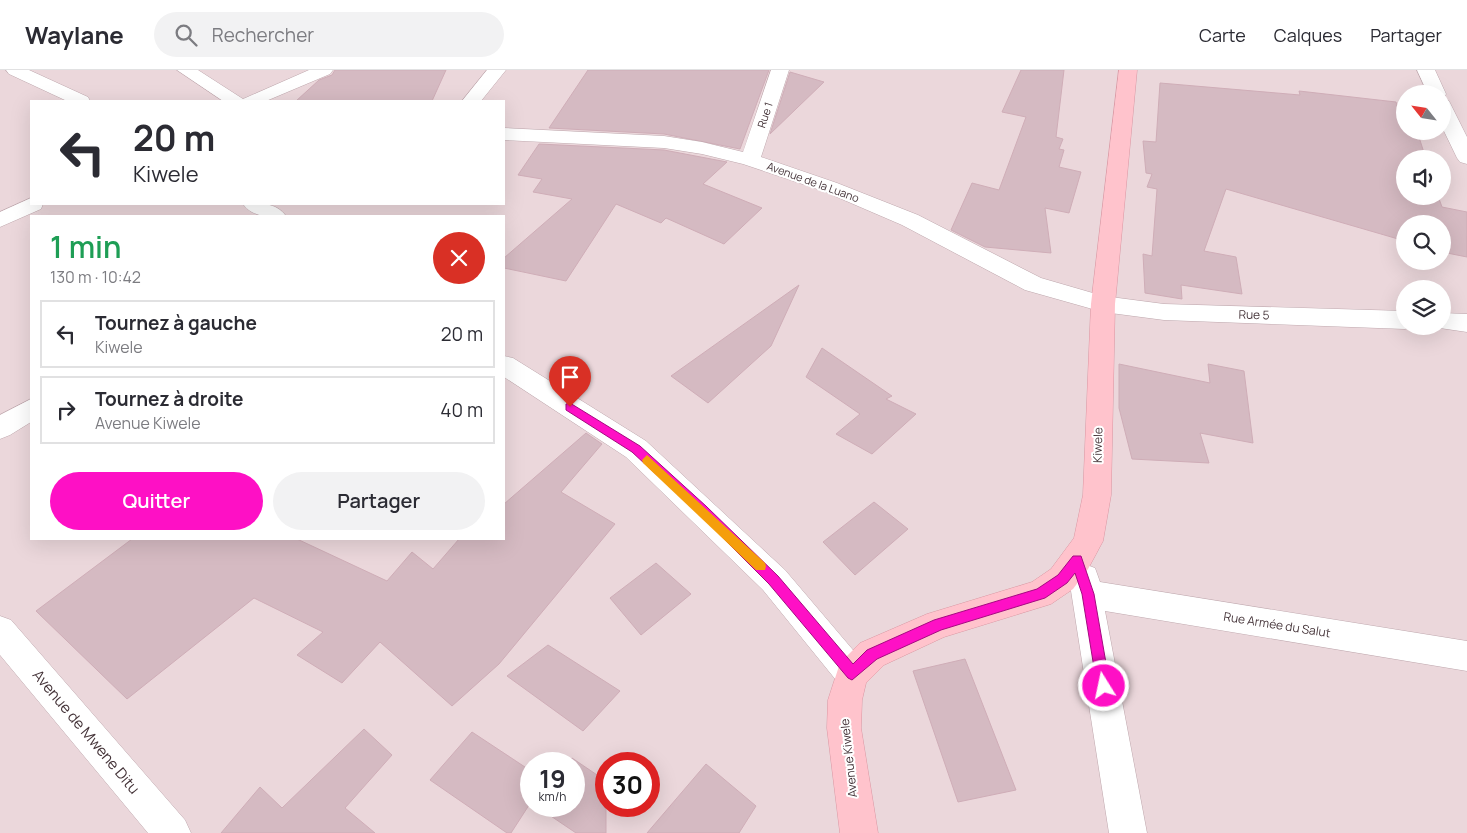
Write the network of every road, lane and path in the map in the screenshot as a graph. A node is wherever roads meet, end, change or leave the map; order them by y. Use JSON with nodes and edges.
{"nodes":[{"id":1,"x":15,"y":70,"type":"edge"},
{"id":2,"x":186,"y":70,"type":"edge"},
{"id":3,"x":324,"y":70,"type":"edge"},
{"id":4,"x":498,"y":70,"type":"edge"},
{"id":5,"x":780,"y":70,"type":"edge"},
{"id":6,"x":1128,"y":70,"type":"edge"},
{"id":7,"x":1426,"y":70,"type":"edge"},
{"id":8,"x":1433,"y":85,"type":"edge"},
{"id":9,"x":79,"y":100,"type":"edge"},
{"id":10,"x":233,"y":100,"type":"edge"},
{"id":11,"x":253,"y":100,"type":"edge"},
{"id":12,"x":471,"y":100,"type":"edge"},
{"id":13,"x":1451,"y":125,"type":"edge"},
{"id":14,"x":505,"y":134,"type":"edge"},
{"id":15,"x":1467,"y":158,"type":"edge"},
{"id":16,"x":750,"y":160,"type":"junction"},
{"id":17,"x":30,"y":205,"type":"edge"},
{"id":18,"x":256,"y":205,"type":"edge"},
{"id":19,"x":273,"y":215,"type":"edge"},
{"id":20,"x":0,"y":220,"type":"edge"},
{"id":21,"x":1103,"y":304,"type":"junction"},
{"id":22,"x":1396,"y":320,"type":"edge"},
{"id":23,"x":1451,"y":322,"type":"edge"},
{"id":24,"x":1467,"y":323,"type":"edge"},
{"id":25,"x":505,"y":366,"type":"edge"},
{"id":26,"x":30,"y":410,"type":"edge"},
{"id":27,"x":0,"y":428,"type":"edge"},
{"id":28,"x":1077,"y":560,"type":"junction"},
{"id":29,"x":1088,"y":594,"type":"junction"},
{"id":30,"x":0,"y":631,"type":"edge"},
{"id":31,"x":1467,"y":656,"type":"edge"},
{"id":32,"x":852,"y":674,"type":"junction"},
{"id":33,"x":172,"y":833,"type":"edge"},
{"id":34,"x":859,"y":833,"type":"edge"},
{"id":35,"x":1128,"y":833,"type":"edge"}],
"edges":[{"from":1,"to":9,"type":"street"},
{"from":2,"to":10,"type":"street"},
{"from":3,"to":11,"type":"street"},
{"from":4,"to":12,"type":"street"},
{"from":5,"to":16,"type":"street","name":"Rue 1"},
{"from":6,"to":21,"type":"street","name":"Kiwele"},
{"from":7,"to":8,"type":"street"},
{"from":13,"to":15,"type":"street"},
{"from":14,"to":16,"type":"street","name":"Avenue de la Luano"},
{"from":16,"to":21,"type":"street","name":"Avenue de la Luano"},
{"from":17,"to":20,"type":"street"},
{"from":18,"to":19,"type":"street"},
{"from":21,"to":22,"type":"street","name":"Rue 5"},
{"from":21,"to":28,"type":"street","name":"Kiwele"},
{"from":23,"to":24,"type":"street"},
{"from":25,"to":32,"type":"street"},
{"from":26,"to":27,"type":"street"},
{"from":28,"to":29,"type":"street"},
{"from":28,"to":32,"type":"street","name":"Kiwele"},
{"from":29,"to":31,"type":"street","name":"Rue Armée du Salut"},
{"from":29,"to":35,"type":"street"},
{"from":30,"to":33,"type":"street","name":"Avenue de Mwene Ditu"},
{"from":32,"to":34,"type":"street","name":"Avenue Kiwele"}]}
